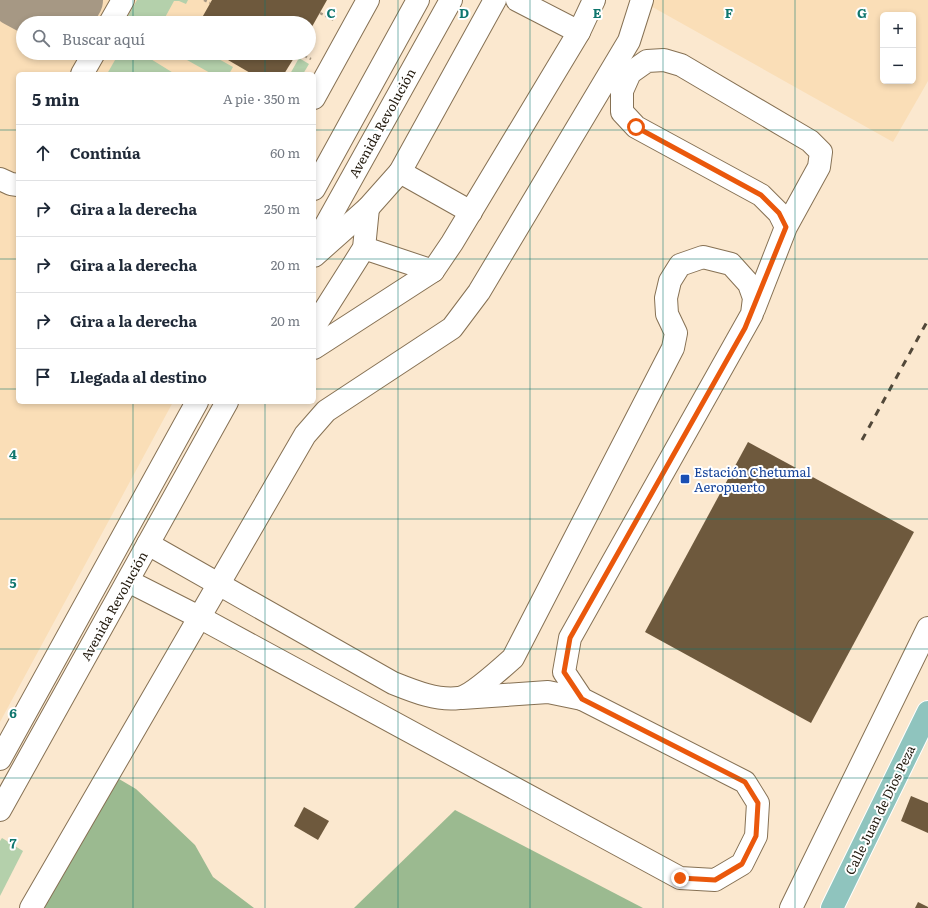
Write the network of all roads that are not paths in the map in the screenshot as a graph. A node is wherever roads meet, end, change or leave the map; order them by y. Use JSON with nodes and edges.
{"nodes":[{"id":1,"x":123,"y":0,"type":"edge"},
{"id":2,"x":368,"y":0,"type":"edge"},
{"id":3,"x":418,"y":0,"type":"edge"},
{"id":4,"x":451,"y":0,"type":"edge"},
{"id":5,"x":495,"y":0,"type":"edge"},
{"id":6,"x":594,"y":0,"type":"edge"},
{"id":7,"x":642,"y":0,"type":"edge"},
{"id":8,"x":520,"y":1,"type":"edge"},
{"id":9,"x":114,"y":16,"type":"edge"},
{"id":10,"x":579,"y":32,"type":"junction"},
{"id":11,"x":90,"y":60,"type":"edge"},
{"id":12,"x":83,"y":72,"type":"edge"},
{"id":13,"x":316,"y":94,"type":"edge"},
{"id":14,"x":400,"y":172,"type":"junction"},
{"id":15,"x":0,"y":179,"type":"edge"},
{"id":16,"x":16,"y":185,"type":"edge"},
{"id":17,"x":316,"y":185,"type":"edge"},
{"id":18,"x":368,"y":208,"type":"junction"},
{"id":19,"x":471,"y":212,"type":"junction"},
{"id":20,"x":786,"y":227,"type":"junction"},
{"id":21,"x":316,"y":242,"type":"edge"},
{"id":22,"x":364,"y":248,"type":"junction"},
{"id":23,"x":316,"y":254,"type":"edge"},
{"id":24,"x":433,"y":271,"type":"junction"},
{"id":25,"x":752,"y":314,"type":"junction"},
{"id":26,"x":316,"y":324,"type":"edge"},
{"id":27,"x":316,"y":347,"type":"edge"},
{"id":28,"x":196,"y":404,"type":"edge"},
{"id":29,"x":226,"y":404,"type":"edge"},
{"id":30,"x":184,"y":424,"type":"junction"},
{"id":31,"x":207,"y":438,"type":"junction"},
{"id":32,"x":148,"y":544,"type":"junction"},
{"id":33,"x":128,"y":581,"type":"junction"},
{"id":34,"x":219,"y":584,"type":"junction"},
{"id":35,"x":199,"y":617,"type":"junction"},
{"id":36,"x":928,"y":628,"type":"edge"},
{"id":37,"x":44,"y":678,"type":"junction"},
{"id":38,"x":65,"y":693,"type":"junction"},
{"id":39,"x":460,"y":698,"type":"junction"},
{"id":40,"x":582,"y":699,"type":"junction"},
{"id":41,"x":928,"y":712,"type":"edge"},
{"id":42,"x":0,"y":759,"type":"edge"},
{"id":43,"x":0,"y":810,"type":"edge"},
{"id":44,"x":31,"y":908,"type":"edge"},
{"id":45,"x":791,"y":908,"type":"edge"},
{"id":46,"x":832,"y":908,"type":"edge"}],
"edges":[{"from":1,"to":9,"type":"street"},
{"from":2,"to":13,"type":"street"},
{"from":3,"to":17,"type":"street"},
{"from":4,"to":21,"type":"street","name":"Avenida Revolución"},
{"from":5,"to":14,"type":"street"},
{"from":6,"to":10,"type":"street"},
{"from":7,"to":34,"type":"street"},
{"from":8,"to":10,"type":"street"},
{"from":10,"to":19,"type":"street"},
{"from":11,"to":12,"type":"street"},
{"from":14,"to":18,"type":"street"},
{"from":14,"to":19,"type":"street"},
{"from":15,"to":16,"type":"street"},
{"from":18,"to":22,"type":"street"},
{"from":18,"to":23,"type":"street"},
{"from":19,"to":24,"type":"street"},
{"from":20,"to":20,"type":"street"},
{"from":20,"to":25,"type":"street"},
{"from":22,"to":24,"type":"street"},
{"from":22,"to":26,"type":"street"},
{"from":24,"to":27,"type":"street"},
{"from":25,"to":39,"type":"street"},
{"from":25,"to":40,"type":"street"},
{"from":28,"to":30,"type":"street","name":"Avenida Revolución"},
{"from":29,"to":31,"type":"street","name":"Avenida Revolución"},
{"from":30,"to":31,"type":"street"},
{"from":30,"to":37,"type":"street","name":"Avenida Revolución"},
{"from":31,"to":32,"type":"street","name":"Avenida Revolución"},
{"from":32,"to":33,"type":"street","name":"Avenida Revolución"},
{"from":32,"to":34,"type":"street"},
{"from":33,"to":35,"type":"street"},
{"from":33,"to":38,"type":"street","name":"Avenida Revolución"},
{"from":34,"to":35,"type":"street"},
{"from":34,"to":39,"type":"street"},
{"from":35,"to":40,"type":"street"},
{"from":35,"to":44,"type":"street"},
{"from":36,"to":45,"type":"street"},
{"from":37,"to":38,"type":"street"},
{"from":37,"to":42,"type":"street","name":"Avenida Revolución"},
{"from":38,"to":43,"type":"street","name":"Avenida Revolución"},
{"from":39,"to":40,"type":"street"},
{"from":41,"to":46,"type":"main road","name":"Calle Juan de Dios Peza"}]}
